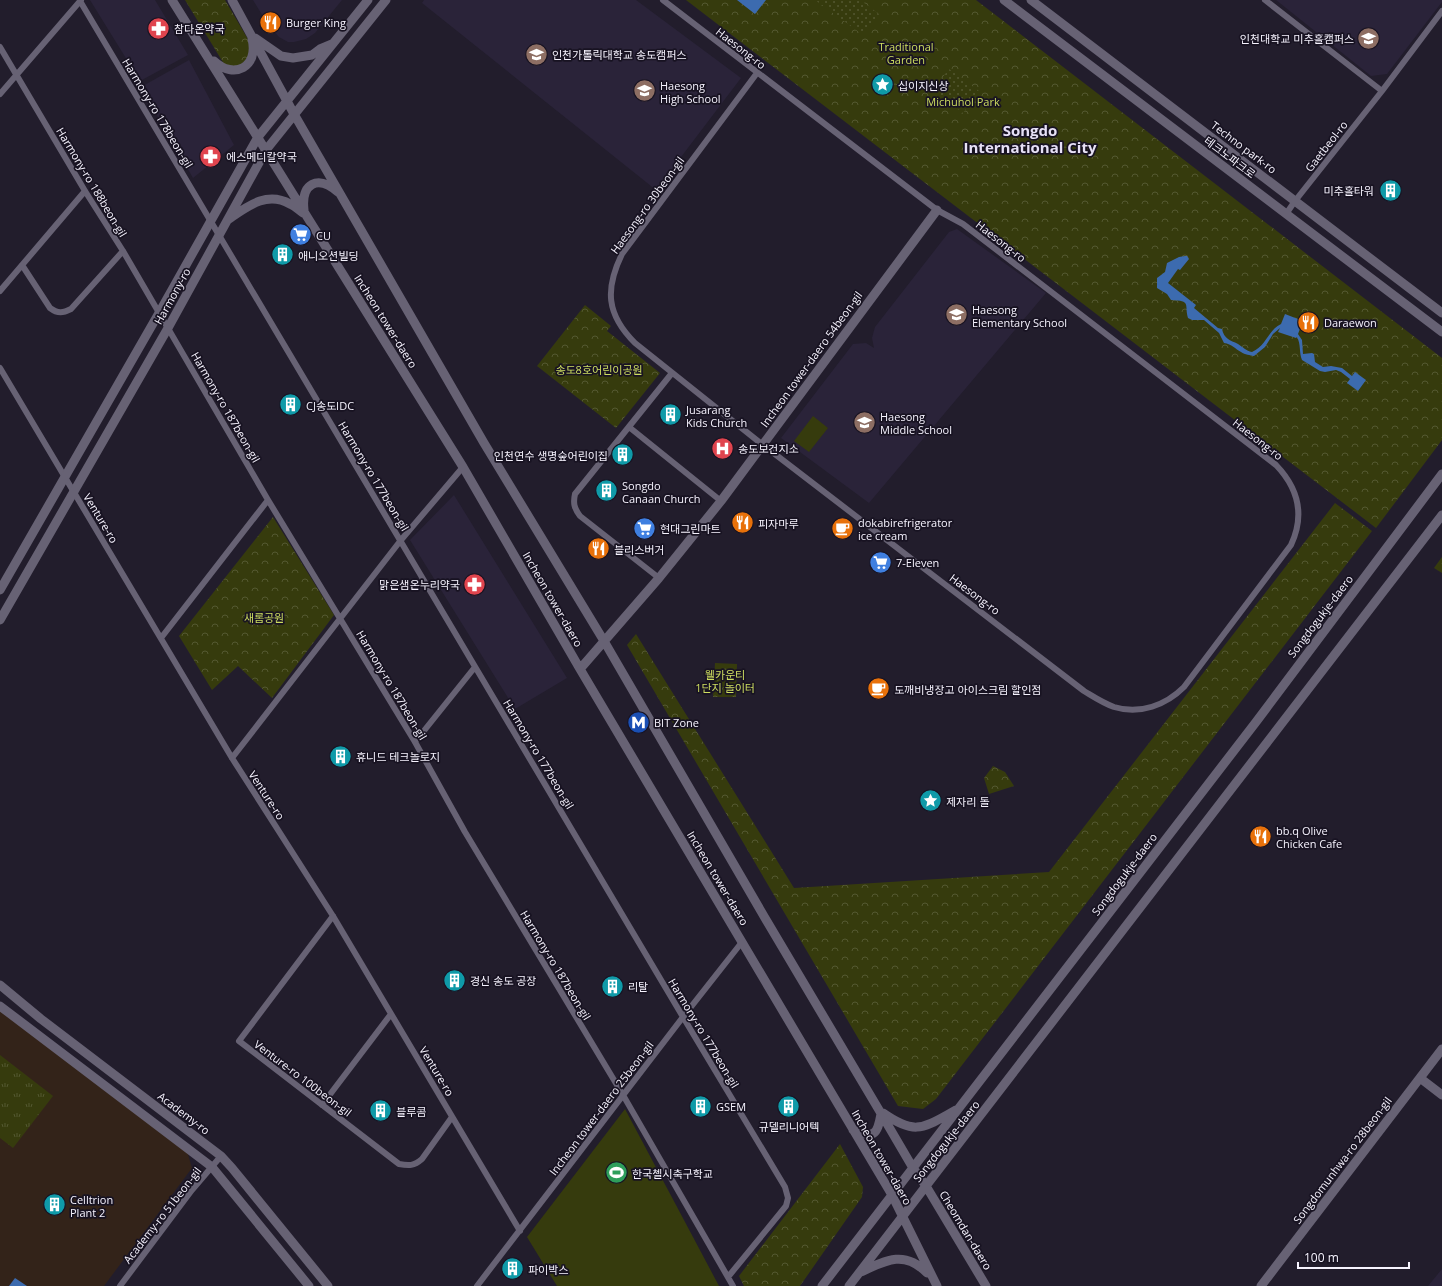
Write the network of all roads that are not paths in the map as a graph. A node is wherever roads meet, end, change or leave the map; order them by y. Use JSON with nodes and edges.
{"nodes":[{"id":1,"x":81,"y":0,"type":"edge"},
{"id":2,"x":172,"y":0,"type":"edge"},
{"id":3,"x":232,"y":0,"type":"edge"},
{"id":4,"x":368,"y":0,"type":"edge"},
{"id":5,"x":386,"y":0,"type":"edge"},
{"id":6,"x":663,"y":0,"type":"edge"},
{"id":7,"x":1004,"y":0,"type":"edge"},
{"id":8,"x":1031,"y":0,"type":"edge"},
{"id":9,"x":1265,"y":0,"type":"edge"},
{"id":10,"x":1442,"y":11,"type":"edge"},
{"id":11,"x":251,"y":34,"type":"junction"},
{"id":12,"x":332,"y":44,"type":"junction"},
{"id":13,"x":0,"y":47,"type":"edge"},
{"id":14,"x":202,"y":48,"type":"junction"},
{"id":15,"x":757,"y":73,"type":"junction"},
{"id":16,"x":17,"y":75,"type":"junction"},
{"id":17,"x":1382,"y":91,"type":"junction"},
{"id":18,"x":0,"y":94,"type":"edge"},
{"id":19,"x":287,"y":102,"type":"junction"},
{"id":20,"x":294,"y":114,"type":"junction"},
{"id":21,"x":258,"y":137,"type":"junction"},
{"id":22,"x":266,"y":150,"type":"junction"},
{"id":23,"x":85,"y":191,"type":"junction"},
{"id":24,"x":340,"y":194,"type":"junction"},
{"id":25,"x":1295,"y":201,"type":"junction"},
{"id":26,"x":936,"y":210,"type":"junction"},
{"id":27,"x":306,"y":214,"type":"junction"},
{"id":28,"x":1286,"y":214,"type":"junction"},
{"id":29,"x":211,"y":221,"type":"junction"},
{"id":30,"x":227,"y":221,"type":"junction"},
{"id":31,"x":219,"y":235,"type":"junction"},
{"id":32,"x":123,"y":251,"type":"junction"},
{"id":33,"x":22,"y":265,"type":"junction"},
{"id":34,"x":0,"y":291,"type":"edge"},
{"id":35,"x":159,"y":313,"type":"junction"},
{"id":36,"x":1442,"y":313,"type":"edge"},
{"id":37,"x":168,"y":328,"type":"junction"},
{"id":38,"x":1442,"y":332,"type":"edge"},
{"id":39,"x":0,"y":368,"type":"edge"},
{"id":40,"x":672,"y":373,"type":"junction"},
{"id":41,"x":629,"y":427,"type":"junction"},
{"id":42,"x":762,"y":445,"type":"junction"},
{"id":43,"x":463,"y":467,"type":"junction"},
{"id":44,"x":1442,"y":474,"type":"edge"},
{"id":45,"x":65,"y":476,"type":"junction"},
{"id":46,"x":74,"y":491,"type":"junction"},
{"id":47,"x":268,"y":500,"type":"junction"},
{"id":48,"x":721,"y":501,"type":"junction"},
{"id":49,"x":1442,"y":515,"type":"edge"},
{"id":50,"x":400,"y":540,"type":"junction"},
{"id":51,"x":659,"y":578,"type":"junction"},
{"id":52,"x":0,"y":590,"type":"edge"},
{"id":53,"x":340,"y":618,"type":"junction"},
{"id":54,"x":0,"y":620,"type":"edge"},
{"id":55,"x":161,"y":638,"type":"junction"},
{"id":56,"x":604,"y":642,"type":"junction"},
{"id":57,"x":476,"y":667,"type":"junction"},
{"id":58,"x":580,"y":669,"type":"junction"},
{"id":59,"x":415,"y":742,"type":"junction"},
{"id":60,"x":232,"y":758,"type":"junction"},
{"id":61,"x":333,"y":916,"type":"junction"},
{"id":62,"x":742,"y":942,"type":"junction"},
{"id":63,"x":0,"y":985,"type":"edge"},
{"id":64,"x":0,"y":1006,"type":"edge"},
{"id":65,"x":391,"y":1014,"type":"junction"},
{"id":66,"x":683,"y":1017,"type":"junction"},
{"id":67,"x":1442,"y":1049,"type":"edge"},
{"id":68,"x":1420,"y":1078,"type":"junction"},
{"id":69,"x":623,"y":1095,"type":"junction"},
{"id":70,"x":1442,"y":1095,"type":"edge"},
{"id":71,"x":322,"y":1105,"type":"junction"},
{"id":72,"x":960,"y":1107,"type":"junction"},
{"id":73,"x":880,"y":1112,"type":"junction"},
{"id":74,"x":452,"y":1117,"type":"junction"},
{"id":75,"x":853,"y":1130,"type":"junction"},
{"id":76,"x":221,"y":1156,"type":"junction"},
{"id":77,"x":212,"y":1167,"type":"junction"},
{"id":78,"x":914,"y":1168,"type":"junction"},
{"id":79,"x":926,"y":1186,"type":"junction"},
{"id":80,"x":892,"y":1195,"type":"junction"},
{"id":81,"x":903,"y":1216,"type":"junction"},
{"id":82,"x":520,"y":1231,"type":"junction"},
{"id":83,"x":858,"y":1274,"type":"junction"},
{"id":84,"x":728,"y":1277,"type":"junction"},
{"id":85,"x":935,"y":1282,"type":"edge"},
{"id":86,"x":120,"y":1286,"type":"edge"},
{"id":87,"x":308,"y":1286,"type":"edge"},
{"id":88,"x":328,"y":1286,"type":"edge"},
{"id":89,"x":477,"y":1286,"type":"edge"},
{"id":90,"x":733,"y":1286,"type":"edge"},
{"id":91,"x":822,"y":1286,"type":"edge"},
{"id":92,"x":849,"y":1286,"type":"edge"},
{"id":93,"x":986,"y":1286,"type":"edge"},
{"id":94,"x":1261,"y":1286,"type":"edge"}],
"edges":[{"from":1,"to":16,"type":"street"},
{"from":1,"to":29,"type":"street","name":"Harmony-ro 178beon-gil"},
{"from":2,"to":14,"type":"main road","name":"Incheon tower-daero"},
{"from":3,"to":11,"type":"main road","name":"Incheon tower-daero"},
{"from":4,"to":12,"type":"main road","name":"Harmony-ro"},
{"from":5,"to":20,"type":"main road","name":"Harmony-ro"},
{"from":6,"to":15,"type":"street","name":"Haesong-ro"},
{"from":7,"to":28,"type":"main road","name":"테크노파크로"},
{"from":8,"to":25,"type":"main road","name":"Techno park-ro"},
{"from":9,"to":17,"type":"street"},
{"from":10,"to":17,"type":"street","name":"Gaetbeol-ro"},
{"from":11,"to":12,"type":"main road"},
{"from":11,"to":14,"type":"main road"},
{"from":11,"to":19,"type":"main road","name":"Incheon tower-daero"},
{"from":12,"to":19,"type":"main road","name":"Harmony-ro"},
{"from":13,"to":16,"type":"street","name":"Harmony-ro 188beon-gil"},
{"from":14,"to":21,"type":"main road","name":"Incheon tower-daero"},
{"from":15,"to":26,"type":"street","name":"Haesong-ro"},
{"from":15,"to":40,"type":"street","name":"Haesong-ro 30beon-gil"},
{"from":16,"to":18,"type":"street"},
{"from":16,"to":23,"type":"street","name":"Harmony-ro 188beon-gil"},
{"from":17,"to":25,"type":"street","name":"Gaetbeol-ro"},
{"from":19,"to":20,"type":"main road","name":"Incheon tower-daero"},
{"from":19,"to":21,"type":"main road","name":"Harmony-ro"},
{"from":20,"to":22,"type":"main road","name":"Harmony-ro"},
{"from":20,"to":24,"type":"main road","name":"Incheon tower-daero"},
{"from":21,"to":22,"type":"main road","name":"Incheon tower-daero"},
{"from":21,"to":29,"type":"main road","name":"Harmony-ro"},
{"from":22,"to":27,"type":"main road","name":"Incheon tower-daero"},
{"from":22,"to":30,"type":"main road","name":"Harmony-ro"},
{"from":23,"to":32,"type":"street","name":"Harmony-ro 188beon-gil"},
{"from":23,"to":33,"type":"street"},
{"from":24,"to":27,"type":"main road"},
{"from":24,"to":56,"type":"main road","name":"Incheon tower-daero"},
{"from":25,"to":28,"type":"street","name":"Gaetbeol-ro"},
{"from":25,"to":36,"type":"main road","name":"Techno park-ro"},
{"from":26,"to":42,"type":"main road","name":"Incheon tower-daero 54beon-gil"},
{"from":26,"to":42,"type":"street","name":"Haesong-ro"},
{"from":27,"to":30,"type":"main road"},
{"from":27,"to":43,"type":"main road","name":"Incheon tower-daero"},
{"from":28,"to":38,"type":"main road","name":"테크노파크로"},
{"from":29,"to":31,"type":"street","name":"Harmony-ro 178beon-gil"},
{"from":29,"to":35,"type":"main road","name":"Harmony-ro"},
{"from":30,"to":31,"type":"main road","name":"Harmony-ro"},
{"from":31,"to":37,"type":"main road","name":"Harmony-ro"},
{"from":31,"to":50,"type":"street","name":"Harmony-ro 177beon-gil"},
{"from":32,"to":33,"type":"street"},
{"from":32,"to":35,"type":"street","name":"Harmony-ro 188beon-gil"},
{"from":33,"to":34,"type":"street"},
{"from":35,"to":37,"type":"street","name":"Harmony-ro 188beon-gil"},
{"from":35,"to":45,"type":"main road","name":"Harmony-ro"},
{"from":37,"to":46,"type":"main road","name":"Harmony-ro"},
{"from":37,"to":47,"type":"street","name":"Harmony-ro 187beon-gil"},
{"from":39,"to":45,"type":"street","name":"Venture-ro"},
{"from":40,"to":41,"type":"street"},
{"from":40,"to":42,"type":"street","name":"Haesong-ro 30beon-gil"},
{"from":41,"to":48,"type":"street"},
{"from":41,"to":51,"type":"street"},
{"from":42,"to":48,"type":"main road","name":"Incheon tower-daero 54beon-gil"},
{"from":43,"to":50,"type":"street"},
{"from":43,"to":58,"type":"main road","name":"Incheon tower-daero"},
{"from":44,"to":72,"type":"main road","name":"Songdogukje-daero"},
{"from":45,"to":46,"type":"street","name":"Venture-ro"},
{"from":45,"to":52,"type":"main road","name":"Harmony-ro"},
{"from":46,"to":54,"type":"main road","name":"Harmony-ro"},
{"from":46,"to":55,"type":"street","name":"Venture-ro"},
{"from":47,"to":53,"type":"street","name":"Harmony-ro 187beon-gil"},
{"from":47,"to":55,"type":"street"},
{"from":48,"to":51,"type":"main road","name":"Incheon tower-daero 54beon-gil"},
{"from":49,"to":79,"type":"main road","name":"Songdogukje-daero"},
{"from":50,"to":53,"type":"street"},
{"from":50,"to":57,"type":"street","name":"Harmony-ro 177beon-gil"},
{"from":51,"to":56,"type":"main road","name":"Incheon tower-daero 54beon-gil"},
{"from":53,"to":59,"type":"street","name":"Harmony-ro 187beon-gil"},
{"from":53,"to":60,"type":"street"},
{"from":55,"to":60,"type":"street","name":"Venture-ro"},
{"from":56,"to":58,"type":"main road","name":"Incheon tower-daero 54beon-gil"},
{"from":56,"to":73,"type":"main road","name":"Incheon tower-daero"},
{"from":57,"to":59,"type":"street"},
{"from":57,"to":66,"type":"street","name":"Harmony-ro 177beon-gil"},
{"from":58,"to":62,"type":"main road","name":"Incheon tower-daero"},
{"from":59,"to":69,"type":"street","name":"Harmony-ro 187beon-gil"},
{"from":60,"to":61,"type":"street","name":"Venture-ro"},
{"from":61,"to":65,"type":"street","name":"Venture-ro"},
{"from":61,"to":71,"type":"street","name":"Venture-ro 100beon-gil"},
{"from":62,"to":66,"type":"street","name":"Incheon tower-daero 25beon-gil"},
{"from":62,"to":75,"type":"main road","name":"Incheon tower-daero"},
{"from":63,"to":76,"type":"main road","name":"Academy-ro"},
{"from":64,"to":77,"type":"main road"},
{"from":65,"to":71,"type":"street"},
{"from":65,"to":74,"type":"street","name":"Venture-ro"},
{"from":66,"to":69,"type":"street","name":"Incheon tower-daero 25beon-gil"},
{"from":66,"to":84,"type":"street","name":"Harmony-ro 177beon-gil"},
{"from":67,"to":68,"type":"main road","name":"Songdomunhwa-ro 28beon-gil"},
{"from":68,"to":70,"type":"main road"},
{"from":68,"to":94,"type":"main road","name":"Songdomunhwa-ro 28beon-gil"},
{"from":69,"to":82,"type":"street","name":"Incheon tower-daero 25beon-gil"},
{"from":69,"to":84,"type":"street","name":"Harmony-ro 187beon-gil"},
{"from":71,"to":74,"type":"street","name":"Venture-ro 100beon-gil"},
{"from":72,"to":73,"type":"main road"},
{"from":72,"to":78,"type":"main road","name":"Songdogukje-daero"},
{"from":73,"to":75,"type":"main road"},
{"from":73,"to":78,"type":"main road","name":"Incheon tower-daero"},
{"from":74,"to":82,"type":"street","name":"Venture-ro"},
{"from":75,"to":80,"type":"main road","name":"Incheon tower-daero"},
{"from":76,"to":77,"type":"street","name":"Academy-ro 51beon-gil"},
{"from":76,"to":88,"type":"main road","name":"Academy-ro"},
{"from":77,"to":86,"type":"street","name":"Academy-ro 51beon-gil"},
{"from":77,"to":87,"type":"main road"},
{"from":78,"to":79,"type":"main road","name":"Incheon tower-daero"},
{"from":78,"to":80,"type":"main road","name":"Songdogukje-daero"},
{"from":79,"to":81,"type":"main road","name":"Songdogukje-daero"},
{"from":79,"to":93,"type":"main road","name":"Cheomdan-daero"},
{"from":80,"to":81,"type":"main road","name":"Incheon tower-daero"},
{"from":80,"to":91,"type":"main road","name":"Songdogukje-daero"},
{"from":81,"to":83,"type":"main road","name":"Songdogukje-daero"},
{"from":81,"to":85,"type":"main road"},
{"from":82,"to":89,"type":"street","name":"Incheon tower-daero 25beon-gil"},
{"from":83,"to":85,"type":"main road"},
{"from":83,"to":92,"type":"main road","name":"Songdogukje-daero"},
{"from":84,"to":90,"type":"street","name":"Harmony-ro 187beon-gil"}]}
